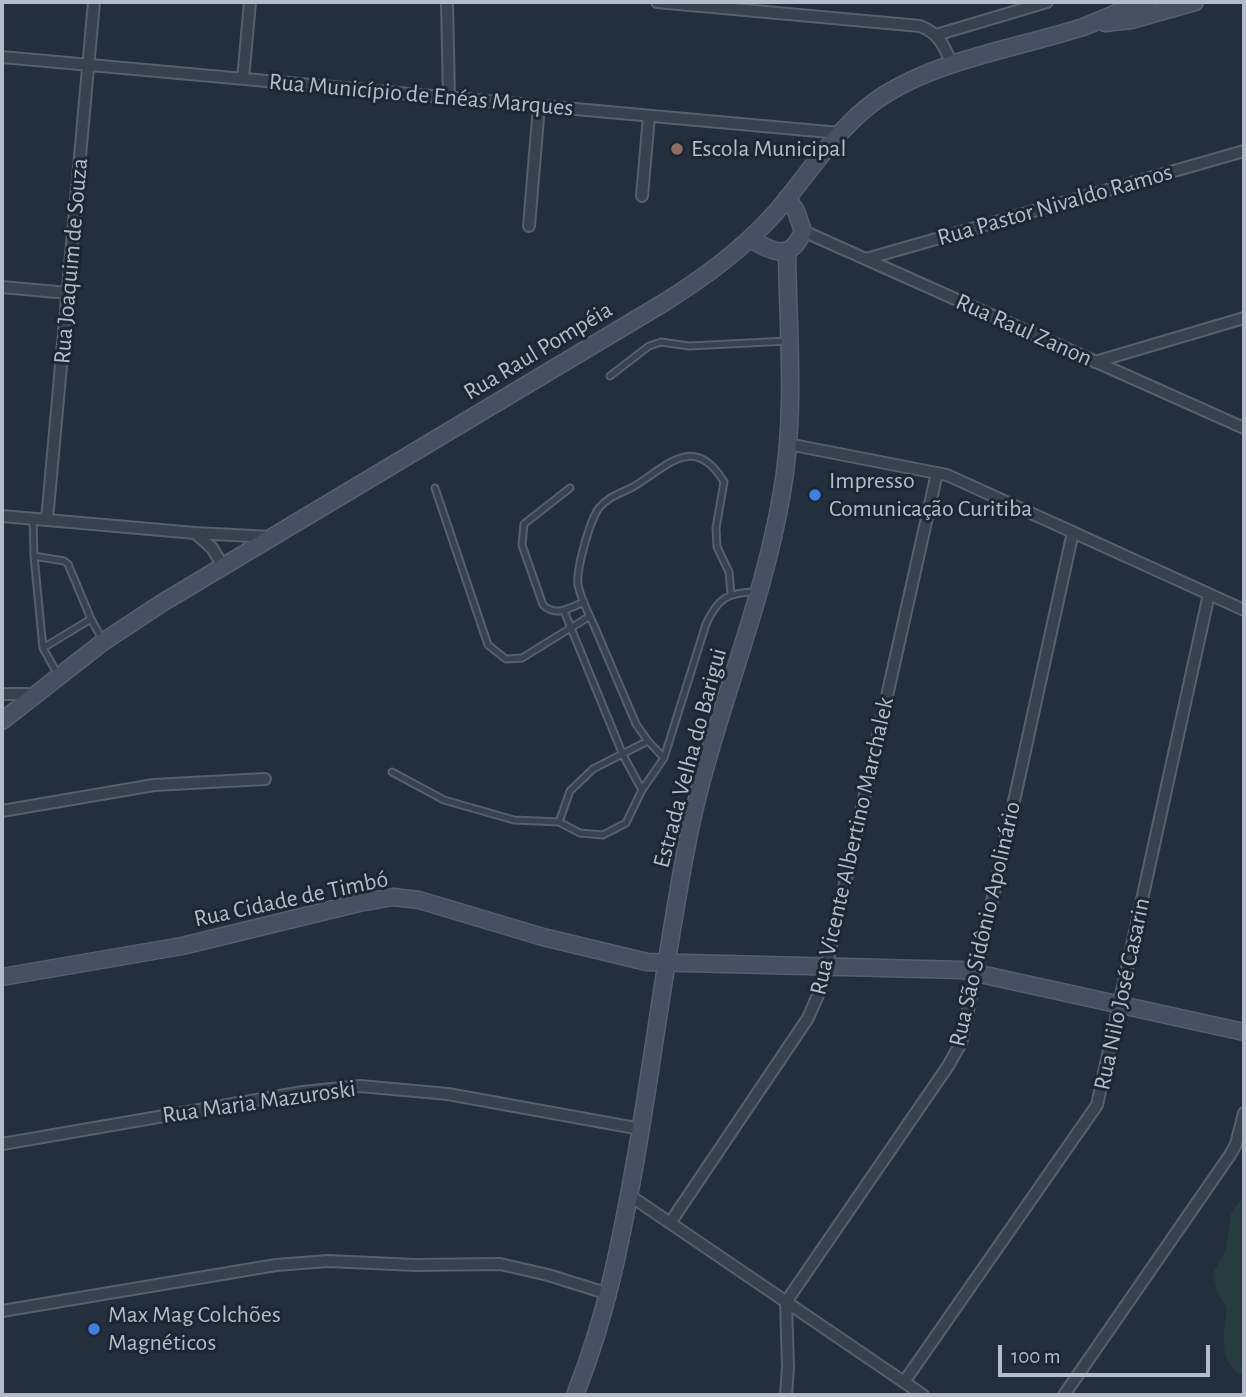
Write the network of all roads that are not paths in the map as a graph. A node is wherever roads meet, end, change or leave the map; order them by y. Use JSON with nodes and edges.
{"nodes":[{"id":1,"x":94,"y":2,"type":"edge"},
{"id":2,"x":250,"y":2,"type":"edge"},
{"id":3,"x":447,"y":2,"type":"edge"},
{"id":4,"x":657,"y":2,"type":"edge"},
{"id":5,"x":1047,"y":2,"type":"edge"},
{"id":6,"x":1147,"y":2,"type":"edge"},
{"id":7,"x":1195,"y":2,"type":"edge"},
{"id":8,"x":1085,"y":26,"type":"junction"},
{"id":9,"x":936,"y":35,"type":"junction"},
{"id":10,"x":2,"y":57,"type":"edge"},
{"id":11,"x":89,"y":65,"type":"junction"},
{"id":12,"x":952,"y":65,"type":"junction"},
{"id":13,"x":243,"y":79,"type":"junction"},
{"id":14,"x":449,"y":98,"type":"junction"},
{"id":15,"x":539,"y":106,"type":"junction"},
{"id":16,"x":649,"y":116,"type":"junction"},
{"id":17,"x":841,"y":133,"type":"junction"},
{"id":18,"x":1244,"y":151,"type":"edge"},
{"id":19,"x":642,"y":196,"type":"dead end"},
{"id":20,"x":787,"y":198,"type":"junction"},
{"id":21,"x":529,"y":226,"type":"dead end"},
{"id":22,"x":803,"y":231,"type":"junction"},
{"id":23,"x":750,"y":239,"type":"junction"},
{"id":24,"x":787,"y":252,"type":"junction"},
{"id":25,"x":866,"y":260,"type":"junction"},
{"id":26,"x":2,"y":287,"type":"edge"},
{"id":27,"x":68,"y":293,"type":"junction"},
{"id":28,"x":1244,"y":318,"type":"edge"},
{"id":29,"x":788,"y":341,"type":"junction"},
{"id":30,"x":1095,"y":362,"type":"junction"},
{"id":31,"x":610,"y":376,"type":"dead end"},
{"id":32,"x":1244,"y":428,"type":"edge"},
{"id":33,"x":788,"y":444,"type":"junction"},
{"id":34,"x":937,"y":473,"type":"junction"},
{"id":35,"x":435,"y":488,"type":"dead end"},
{"id":36,"x":570,"y":488,"type":"dead end"},
{"id":37,"x":2,"y":516,"type":"edge"},
{"id":38,"x":33,"y":519,"type":"junction"},
{"id":39,"x":47,"y":520,"type":"junction"},
{"id":40,"x":1073,"y":532,"type":"junction"},
{"id":41,"x":195,"y":533,"type":"junction"},
{"id":42,"x":271,"y":537,"type":"junction"},
{"id":43,"x":34,"y":556,"type":"junction"},
{"id":44,"x":223,"y":566,"type":"junction"},
{"id":45,"x":759,"y":592,"type":"junction"},
{"id":46,"x":731,"y":594,"type":"junction"},
{"id":47,"x":1209,"y":594,"type":"junction"},
{"id":48,"x":584,"y":602,"type":"junction"},
{"id":49,"x":1244,"y":610,"type":"edge"},
{"id":50,"x":564,"y":611,"type":"junction"},
{"id":51,"x":590,"y":616,"type":"junction"},
{"id":52,"x":90,"y":619,"type":"junction"},
{"id":53,"x":572,"y":627,"type":"junction"},
{"id":54,"x":103,"y":642,"type":"junction"},
{"id":55,"x":43,"y":648,"type":"junction"},
{"id":56,"x":58,"y":675,"type":"junction"},
{"id":57,"x":2,"y":694,"type":"edge"},
{"id":58,"x":34,"y":694,"type":"junction"},
{"id":59,"x":2,"y":720,"type":"edge"},
{"id":60,"x":648,"y":741,"type":"junction"},
{"id":61,"x":623,"y":755,"type":"junction"},
{"id":62,"x":664,"y":758,"type":"junction"},
{"id":63,"x":393,"y":772,"type":"dead end"},
{"id":64,"x":265,"y":779,"type":"dead end"},
{"id":65,"x":642,"y":790,"type":"junction"},
{"id":66,"x":2,"y":811,"type":"edge"},
{"id":67,"x":559,"y":822,"type":"junction"},
{"id":68,"x":667,"y":964,"type":"junction"},
{"id":69,"x":827,"y":967,"type":"junction"},
{"id":70,"x":977,"y":973,"type":"junction"},
{"id":71,"x":2,"y":977,"type":"edge"},
{"id":72,"x":1120,"y":1005,"type":"junction"},
{"id":73,"x":1244,"y":1032,"type":"edge"},
{"id":74,"x":1244,"y":1113,"type":"edge"},
{"id":75,"x":641,"y":1129,"type":"junction"},
{"id":76,"x":2,"y":1144,"type":"edge"},
{"id":77,"x":629,"y":1195,"type":"junction"},
{"id":78,"x":670,"y":1223,"type":"junction"},
{"id":79,"x":609,"y":1294,"type":"junction"},
{"id":80,"x":786,"y":1302,"type":"junction"},
{"id":81,"x":2,"y":1311,"type":"edge"},
{"id":82,"x":904,"y":1382,"type":"junction"},
{"id":83,"x":575,"y":1395,"type":"edge"},
{"id":84,"x":786,"y":1395,"type":"edge"},
{"id":85,"x":923,"y":1395,"type":"edge"},
{"id":86,"x":1064,"y":1395,"type":"edge"}],
"edges":[{"from":1,"to":11,"type":"street","name":"Rua Joaquim de Souza"},
{"from":2,"to":13,"type":"street"},
{"from":3,"to":14,"type":"street"},
{"from":4,"to":9,"type":"street"},
{"from":5,"to":9,"type":"street"},
{"from":6,"to":8,"type":"main road","name":"Rua Raul Pompéia"},
{"from":7,"to":8,"type":"main road","name":"Rua Raul Pompéia"},
{"from":8,"to":12,"type":"main road","name":"Rua Raul Pompéia"},
{"from":9,"to":12,"type":"street"},
{"from":10,"to":11,"type":"street","name":"Rua Município de Enéas Marques"},
{"from":11,"to":13,"type":"street","name":"Rua Município de Enéas Marques"},
{"from":11,"to":27,"type":"street","name":"Rua Joaquim de Souza"},
{"from":12,"to":17,"type":"main road","name":"Rua Raul Pompéia"},
{"from":13,"to":14,"type":"street","name":"Rua Município de Enéas Marques"},
{"from":14,"to":15,"type":"street","name":"Rua Município de Enéas Marques"},
{"from":15,"to":16,"type":"street","name":"Rua Município de Enéas Marques"},
{"from":15,"to":21,"type":"street"},
{"from":16,"to":17,"type":"street","name":"Rua Município de Enéas Marques"},
{"from":16,"to":19,"type":"street"},
{"from":17,"to":20,"type":"main road","name":"Rua Raul Pompéia"},
{"from":18,"to":25,"type":"street","name":"Rua Pastor Nivaldo Ramos"},
{"from":20,"to":22,"type":"main road"},
{"from":20,"to":23,"type":"main road","name":"Rua Raul Pompéia"},
{"from":22,"to":24,"type":"main road"},
{"from":22,"to":25,"type":"street","name":"Rua Raul Zanon"},
{"from":23,"to":24,"type":"main road"},
{"from":23,"to":42,"type":"main road","name":"Rua Raul Pompéia"},
{"from":24,"to":29,"type":"main road","name":"Estrada Velha do Barigui"},
{"from":25,"to":30,"type":"street","name":"Rua Raul Zanon"},
{"from":26,"to":27,"type":"street"},
{"from":27,"to":39,"type":"street","name":"Rua Joaquim de Souza"},
{"from":28,"to":30,"type":"street"},
{"from":29,"to":31,"type":"lane"},
{"from":29,"to":33,"type":"main road","name":"Estrada Velha do Barigui"},
{"from":30,"to":32,"type":"street","name":"Rua Raul Zanon"},
{"from":33,"to":34,"type":"street"},
{"from":33,"to":45,"type":"main road","name":"Estrada Velha do Barigui"},
{"from":34,"to":40,"type":"street"},
{"from":34,"to":69,"type":"street","name":"Rua Vicente Albertino Marchalek"},
{"from":35,"to":53,"type":"lane"},
{"from":36,"to":50,"type":"lane"},
{"from":37,"to":38,"type":"street"},
{"from":38,"to":39,"type":"street"},
{"from":38,"to":43,"type":"lane"},
{"from":39,"to":41,"type":"street"},
{"from":40,"to":47,"type":"street"},
{"from":40,"to":70,"type":"street","name":"Rua São Sidônio Apolinário"},
{"from":41,"to":42,"type":"street"},
{"from":41,"to":44,"type":"street"},
{"from":42,"to":44,"type":"main road","name":"Rua Raul Pompéia"},
{"from":43,"to":52,"type":"lane"},
{"from":43,"to":55,"type":"lane"},
{"from":44,"to":54,"type":"main road","name":"Rua Raul Pompéia"},
{"from":45,"to":46,"type":"lane"},
{"from":45,"to":68,"type":"main road","name":"Estrada Velha do Barigui"},
{"from":46,"to":48,"type":"lane"},
{"from":46,"to":62,"type":"lane"},
{"from":47,"to":49,"type":"street"},
{"from":47,"to":72,"type":"street","name":"Rua Nilo José Casarin"},
{"from":48,"to":50,"type":"lane"},
{"from":48,"to":51,"type":"lane"},
{"from":50,"to":53,"type":"lane"},
{"from":51,"to":53,"type":"lane"},
{"from":51,"to":60,"type":"lane"},
{"from":52,"to":54,"type":"lane"},
{"from":52,"to":55,"type":"lane"},
{"from":53,"to":61,"type":"lane"},
{"from":54,"to":56,"type":"main road","name":"Rua Raul Pompéia"},
{"from":55,"to":56,"type":"lane"},
{"from":56,"to":58,"type":"main road","name":"Rua Raul Pompéia"},
{"from":57,"to":58,"type":"street"},
{"from":58,"to":59,"type":"main road","name":"Rua Raul Pompéia"},
{"from":60,"to":61,"type":"lane"},
{"from":60,"to":62,"type":"lane"},
{"from":61,"to":65,"type":"lane"},
{"from":61,"to":67,"type":"lane"},
{"from":62,"to":65,"type":"lane"},
{"from":63,"to":67,"type":"lane"},
{"from":64,"to":66,"type":"street"},
{"from":65,"to":67,"type":"lane"},
{"from":68,"to":69,"type":"main road","name":"Rua Cidade de Timbó"},
{"from":68,"to":71,"type":"main road","name":"Rua Cidade de Timbó"},
{"from":68,"to":75,"type":"main road","name":"Estrada Velha do Barigui"},
{"from":69,"to":70,"type":"main road","name":"Rua Cidade de Timbó"},
{"from":69,"to":78,"type":"street","name":"Rua Vicente Albertino Marchalek"},
{"from":70,"to":72,"type":"main road","name":"Rua Cidade de Timbó"},
{"from":70,"to":80,"type":"street","name":"Rua São Sidônio Apolinário"},
{"from":72,"to":73,"type":"main road","name":"Rua Cidade de Timbó"},
{"from":72,"to":82,"type":"street","name":"Rua Nilo José Casarin"},
{"from":74,"to":86,"type":"street"},
{"from":75,"to":76,"type":"street","name":"Rua Maria Mazuroski"},
{"from":75,"to":77,"type":"main road","name":"Estrada Velha do Barigui"},
{"from":77,"to":78,"type":"street"},
{"from":77,"to":79,"type":"main road","name":"Estrada Velha do Barigui"},
{"from":78,"to":80,"type":"street"},
{"from":79,"to":81,"type":"street"},
{"from":79,"to":83,"type":"main road","name":"Estrada Velha do Barigui"},
{"from":80,"to":82,"type":"street"},
{"from":80,"to":84,"type":"street"},
{"from":82,"to":85,"type":"street"}]}
